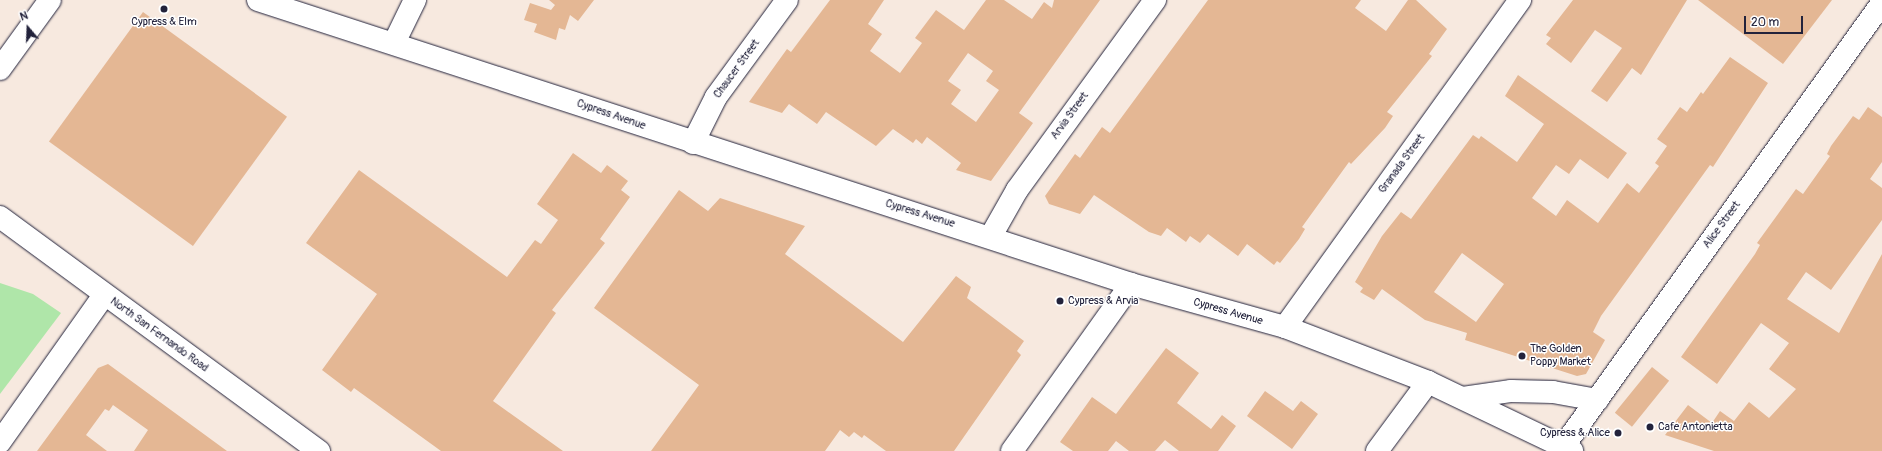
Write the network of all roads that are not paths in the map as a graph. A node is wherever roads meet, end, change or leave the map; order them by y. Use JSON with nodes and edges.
{"nodes":[{"id":1,"x":50,"y":0,"type":"edge"},
{"id":2,"x":258,"y":0,"type":"edge"},
{"id":3,"x":415,"y":0,"type":"edge"},
{"id":4,"x":788,"y":0,"type":"edge"},
{"id":5,"x":1155,"y":0,"type":"edge"},
{"id":6,"x":1520,"y":0,"type":"edge"},
{"id":7,"x":1882,"y":3,"type":"edge"},
{"id":8,"x":394,"y":43,"type":"junction"},
{"id":9,"x":0,"y":70,"type":"edge"},
{"id":10,"x":693,"y":142,"type":"junction"},
{"id":11,"x":0,"y":217,"type":"edge"},
{"id":12,"x":991,"y":236,"type":"junction"},
{"id":13,"x":1131,"y":284,"type":"junction"},
{"id":14,"x":104,"y":295,"type":"junction"},
{"id":15,"x":1285,"y":328,"type":"junction"},
{"id":16,"x":1428,"y":382,"type":"junction"},
{"id":17,"x":1463,"y":398,"type":"junction"},
{"id":18,"x":1597,"y":400,"type":"junction"},
{"id":19,"x":0,"y":442,"type":"edge"},
{"id":20,"x":1567,"y":449,"type":"edge"},
{"id":21,"x":319,"y":451,"type":"edge"},
{"id":22,"x":1012,"y":451,"type":"edge"},
{"id":23,"x":1377,"y":451,"type":"edge"}],
"edges":[{"from":1,"to":9,"type":"street"},
{"from":2,"to":8,"type":"street","name":"Cypress Avenue"},
{"from":3,"to":8,"type":"street"},
{"from":4,"to":10,"type":"street","name":"Chaucer Street"},
{"from":5,"to":12,"type":"street","name":"Arvia Street"},
{"from":6,"to":15,"type":"street","name":"Granada Street"},
{"from":7,"to":18,"type":"street","name":"Alice Street"},
{"from":8,"to":10,"type":"street","name":"Cypress Avenue"},
{"from":10,"to":12,"type":"street","name":"Cypress Avenue"},
{"from":11,"to":14,"type":"street","name":"North San Fernando Road"},
{"from":12,"to":13,"type":"street","name":"Cypress Avenue"},
{"from":13,"to":15,"type":"street","name":"Cypress Avenue"},
{"from":13,"to":22,"type":"street"},
{"from":14,"to":19,"type":"street"},
{"from":14,"to":21,"type":"street","name":"North San Fernando Road"},
{"from":15,"to":16,"type":"street","name":"Cypress Avenue"},
{"from":16,"to":17,"type":"street","name":"Cypress Avenue"},
{"from":16,"to":23,"type":"street"},
{"from":17,"to":18,"type":"street"},
{"from":17,"to":20,"type":"street","name":"Cypress Avenue"},
{"from":18,"to":20,"type":"street","name":"Alice Street"}]}
